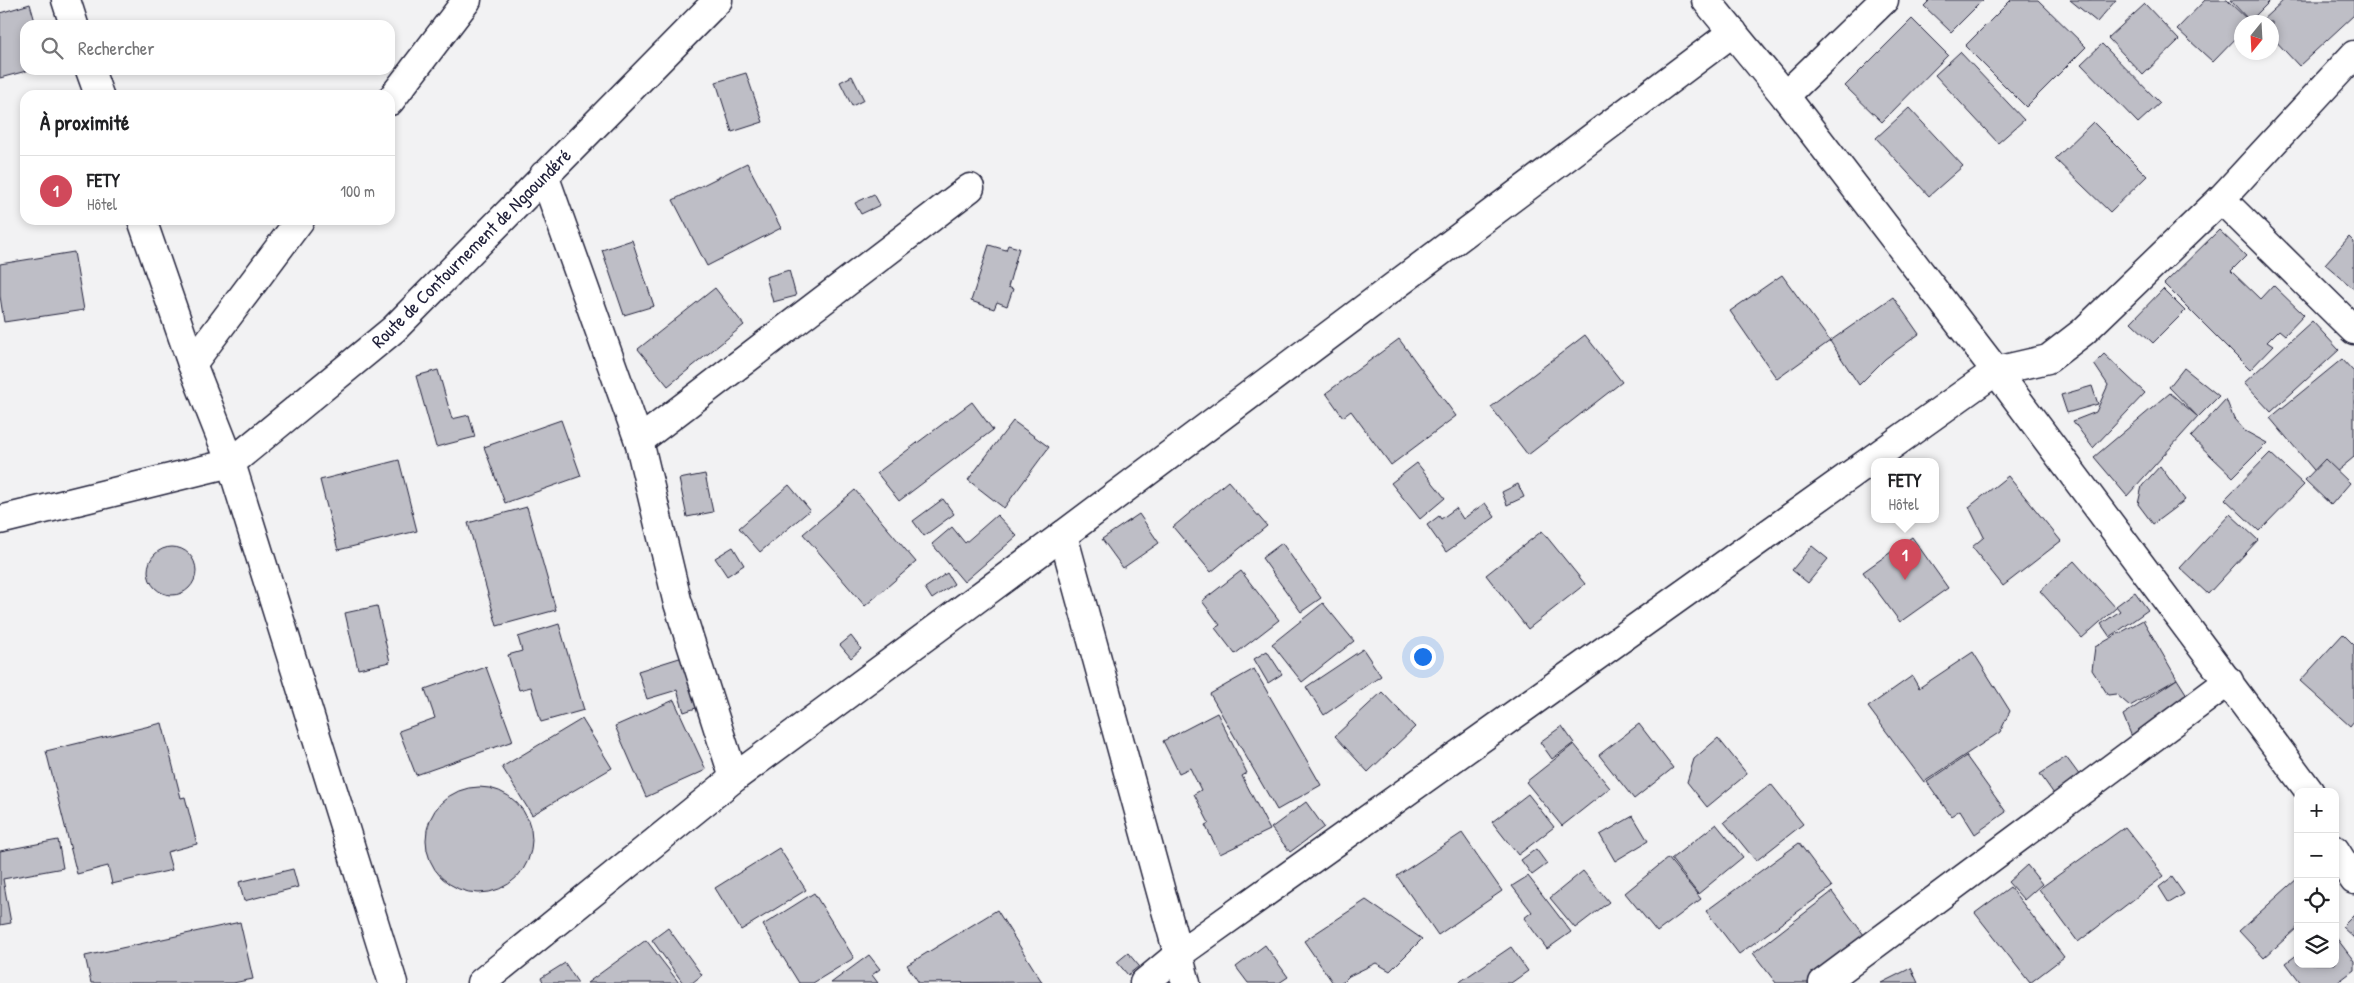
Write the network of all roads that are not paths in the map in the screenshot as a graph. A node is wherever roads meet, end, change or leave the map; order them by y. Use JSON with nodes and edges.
{"nodes":[{"id":1,"x":66,"y":0,"type":"edge"},
{"id":2,"x":467,"y":0,"type":"edge"},
{"id":3,"x":718,"y":0,"type":"edge"},
{"id":4,"x":1706,"y":0,"type":"edge"},
{"id":5,"x":1884,"y":0,"type":"edge"},
{"id":6,"x":72,"y":20,"type":"edge"},
{"id":7,"x":1733,"y":32,"type":"junction"},
{"id":8,"x":2354,"y":55,"type":"edge"},
{"id":9,"x":92,"y":75,"type":"edge"},
{"id":10,"x":97,"y":90,"type":"edge"},
{"id":11,"x":395,"y":94,"type":"edge"},
{"id":12,"x":1785,"y":96,"type":"junction"},
{"id":13,"x":544,"y":175,"type":"junction"},
{"id":14,"x":970,"y":188,"type":"dead end"},
{"id":15,"x":2221,"y":198,"type":"junction"},
{"id":16,"x":144,"y":225,"type":"edge"},
{"id":17,"x":296,"y":225,"type":"edge"},
{"id":18,"x":2354,"y":330,"type":"edge"},
{"id":19,"x":192,"y":364,"type":"junction"},
{"id":20,"x":1996,"y":371,"type":"junction"},
{"id":21,"x":639,"y":441,"type":"junction"},
{"id":22,"x":1874,"y":458,"type":"edge"},
{"id":23,"x":1871,"y":460,"type":"edge"},
{"id":24,"x":231,"y":463,"type":"junction"},
{"id":25,"x":0,"y":520,"type":"edge"},
{"id":26,"x":1063,"y":535,"type":"junction"},
{"id":27,"x":2229,"y":681,"type":"junction"},
{"id":28,"x":734,"y":778,"type":"junction"},
{"id":29,"x":2307,"y":788,"type":"edge"},
{"id":30,"x":2339,"y":856,"type":"edge"},
{"id":31,"x":2354,"y":880,"type":"edge"},
{"id":32,"x":1179,"y":954,"type":"junction"},
{"id":33,"x":394,"y":983,"type":"edge"},
{"id":34,"x":480,"y":983,"type":"edge"},
{"id":35,"x":1144,"y":983,"type":"edge"},
{"id":36,"x":1186,"y":983,"type":"edge"},
{"id":37,"x":1823,"y":983,"type":"edge"}],
"edges":[{"from":1,"to":6,"type":"street"},
{"from":2,"to":11,"type":"street"},
{"from":3,"to":13,"type":"street","name":"Route de Contournement de Ngaoundéré"},
{"from":4,"to":7,"type":"street"},
{"from":5,"to":12,"type":"street"},
{"from":7,"to":12,"type":"street"},
{"from":7,"to":26,"type":"street"},
{"from":8,"to":15,"type":"street"},
{"from":9,"to":10,"type":"street"},
{"from":12,"to":20,"type":"street"},
{"from":13,"to":21,"type":"street"},
{"from":13,"to":24,"type":"street","name":"Route de Contournement de Ngaoundéré"},
{"from":14,"to":21,"type":"street"},
{"from":15,"to":18,"type":"street"},
{"from":15,"to":20,"type":"street"},
{"from":16,"to":19,"type":"street"},
{"from":17,"to":19,"type":"street"},
{"from":19,"to":24,"type":"street"},
{"from":20,"to":22,"type":"street"},
{"from":20,"to":27,"type":"street"},
{"from":21,"to":28,"type":"street"},
{"from":23,"to":32,"type":"street"},
{"from":24,"to":25,"type":"street","name":"Route de Contournement de Ngaoundéré"},
{"from":24,"to":33,"type":"street"},
{"from":26,"to":28,"type":"street"},
{"from":26,"to":32,"type":"street"},
{"from":27,"to":29,"type":"street"},
{"from":27,"to":37,"type":"street"},
{"from":28,"to":34,"type":"street"},
{"from":30,"to":31,"type":"street"},
{"from":32,"to":35,"type":"street"},
{"from":32,"to":36,"type":"street"}]}
